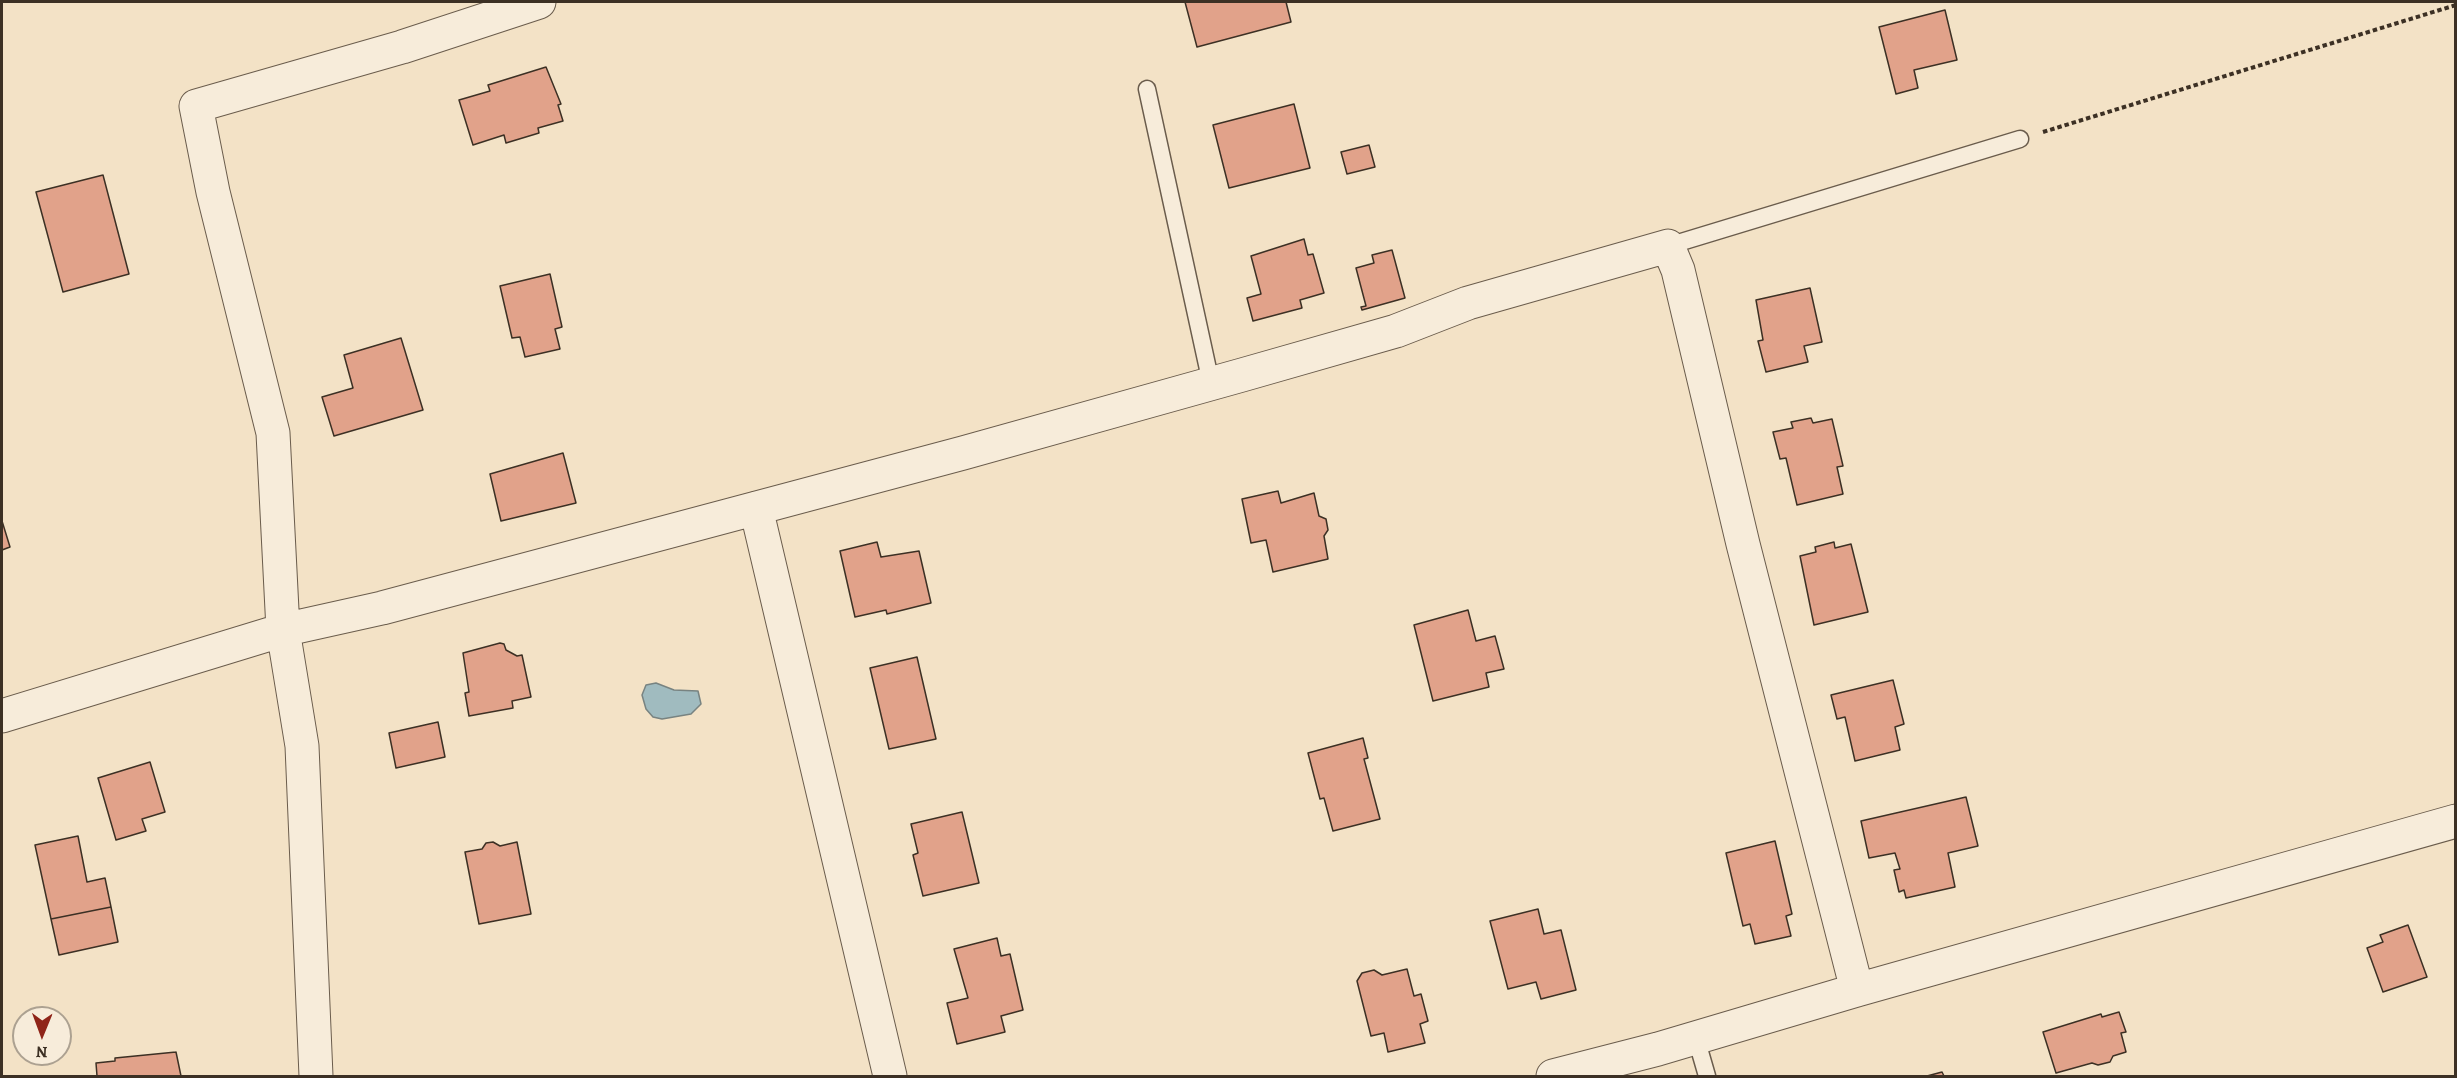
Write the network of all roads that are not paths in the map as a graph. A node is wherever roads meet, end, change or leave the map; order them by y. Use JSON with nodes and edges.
{"nodes":[{"id":1,"x":539,"y":2,"type":"edge"},
{"id":2,"x":1147,"y":89,"type":"dead end"},
{"id":3,"x":2020,"y":139,"type":"road end"},
{"id":4,"x":1668,"y":246,"type":"junction"},
{"id":5,"x":1211,"y":383,"type":"junction"},
{"id":6,"x":756,"y":508,"type":"junction"},
{"id":7,"x":283,"y":630,"type":"junction"},
{"id":8,"x":2,"y":716,"type":"edge"},
{"id":9,"x":2456,"y":821,"type":"edge"},
{"id":10,"x":1857,"y":990,"type":"junction"},
{"id":11,"x":1696,"y":1038,"type":"junction"},
{"id":12,"x":1596,"y":1071,"type":"edge"},
{"id":13,"x":316,"y":1077,"type":"edge"},
{"id":14,"x":890,"y":1077,"type":"edge"},
{"id":15,"x":1553,"y":1077,"type":"edge"},
{"id":16,"x":1707,"y":1077,"type":"edge"}],
"edges":[{"from":1,"to":7,"type":"street"},
{"from":2,"to":5,"type":"lane"},
{"from":3,"to":4,"type":"lane"},
{"from":4,"to":5,"type":"street"},
{"from":4,"to":10,"type":"street"},
{"from":5,"to":6,"type":"street"},
{"from":6,"to":7,"type":"street"},
{"from":6,"to":14,"type":"street"},
{"from":7,"to":8,"type":"street"},
{"from":7,"to":13,"type":"street"},
{"from":9,"to":10,"type":"street"},
{"from":10,"to":11,"type":"street"},
{"from":11,"to":12,"type":"street"},
{"from":11,"to":16,"type":"lane"},
{"from":12,"to":15,"type":"street"}]}
